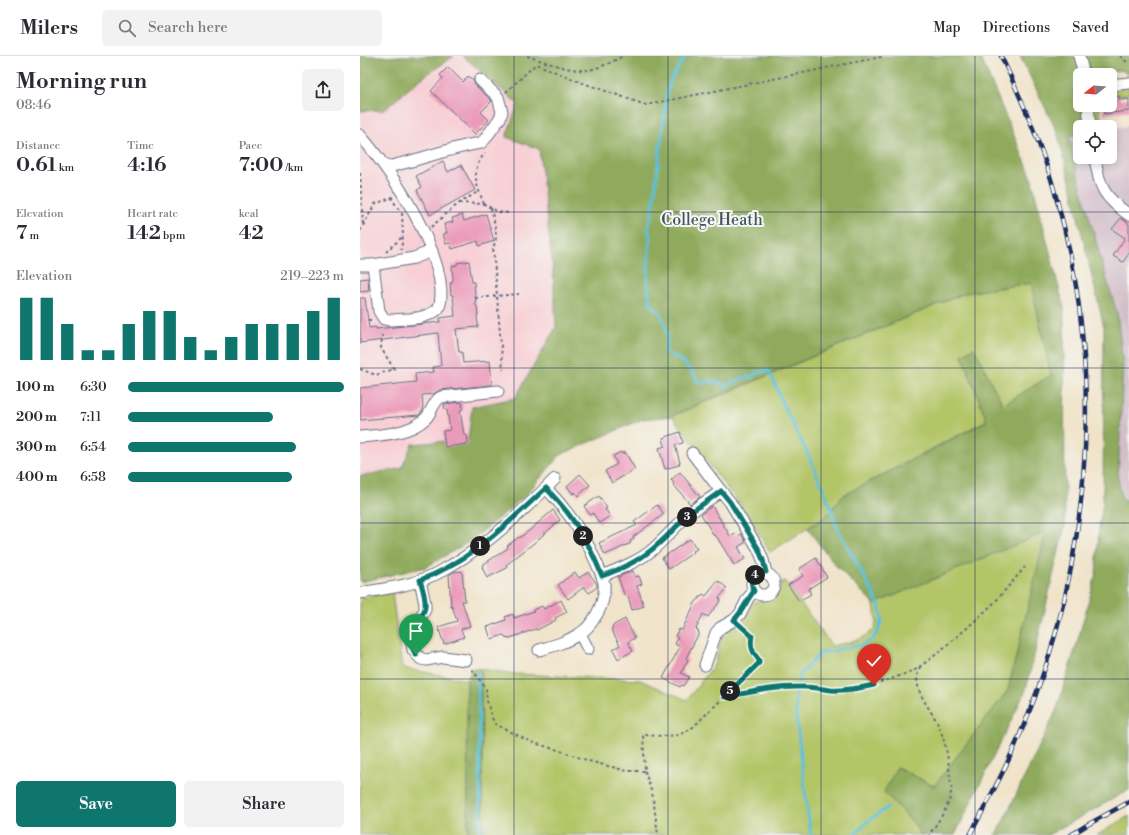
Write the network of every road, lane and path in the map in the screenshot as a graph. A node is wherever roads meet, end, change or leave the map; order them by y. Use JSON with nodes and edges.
{"nodes":[{"id":1,"x":527,"y":56,"type":"edge"},
{"id":2,"x":623,"y":56,"type":"edge"},
{"id":3,"x":885,"y":56,"type":"edge"},
{"id":4,"x":1079,"y":56,"type":"edge"},
{"id":5,"x":1120,"y":56,"type":"edge"},
{"id":6,"x":1129,"y":64,"type":"edge"},
{"id":7,"x":1082,"y":68,"type":"edge"},
{"id":8,"x":480,"y":80,"type":"dead end"},
{"id":9,"x":1129,"y":83,"type":"edge"},
{"id":10,"x":1117,"y":84,"type":"edge"},
{"id":11,"x":502,"y":107,"type":"junction"},
{"id":12,"x":360,"y":135,"type":"edge"},
{"id":13,"x":486,"y":152,"type":"dead end"},
{"id":14,"x":1096,"y":164,"type":"edge"},
{"id":15,"x":386,"y":167,"type":"junction"},
{"id":16,"x":360,"y":173,"type":"edge"},
{"id":17,"x":479,"y":191,"type":"junction"},
{"id":18,"x":395,"y":196,"type":"dead end"},
{"id":19,"x":391,"y":197,"type":"junction"},
{"id":20,"x":458,"y":204,"type":"junction"},
{"id":21,"x":484,"y":204,"type":"junction"},
{"id":22,"x":491,"y":208,"type":"junction"},
{"id":23,"x":1128,"y":211,"type":"edge"},
{"id":24,"x":510,"y":212,"type":"dead end"},
{"id":25,"x":363,"y":226,"type":"junction"},
{"id":26,"x":360,"y":231,"type":"edge"},
{"id":27,"x":424,"y":234,"type":"junction"},
{"id":28,"x":403,"y":236,"type":"junction"},
{"id":29,"x":432,"y":251,"type":"junction"},
{"id":30,"x":405,"y":252,"type":"dead end"},
{"id":31,"x":388,"y":254,"type":"dead end"},
{"id":32,"x":360,"y":265,"type":"edge"},
{"id":33,"x":374,"y":265,"type":"junction"},
{"id":34,"x":519,"y":294,"type":"dead end"},
{"id":35,"x":497,"y":296,"type":"junction"},
{"id":36,"x":475,"y":298,"type":"dead end"},
{"id":37,"x":382,"y":335,"type":"dead end"},
{"id":38,"x":360,"y":368,"type":"edge"},
{"id":39,"x":503,"y":370,"type":"dead end"},
{"id":40,"x":498,"y":391,"type":"dead end"},
{"id":41,"x":360,"y":437,"type":"edge"},
{"id":42,"x":692,"y":454,"type":"dead end"},
{"id":43,"x":555,"y":479,"type":"dead end"},
{"id":44,"x":546,"y":488,"type":"junction"},
{"id":45,"x":721,"y":491,"type":"junction"},
{"id":46,"x":1025,"y":567,"type":"dead end"},
{"id":47,"x":766,"y":572,"type":"junction"},
{"id":48,"x":602,"y":576,"type":"junction"},
{"id":49,"x":420,"y":580,"type":"junction"},
{"id":50,"x":754,"y":591,"type":"junction"},
{"id":51,"x":360,"y":593,"type":"edge"},
{"id":52,"x":734,"y":620,"type":"junction"},
{"id":53,"x":580,"y":634,"type":"junction"},
{"id":54,"x":588,"y":649,"type":"dead end"},
{"id":55,"x":539,"y":650,"type":"dead end"},
{"id":56,"x":466,"y":660,"type":"dead end"},
{"id":57,"x":705,"y":665,"type":"dead end"},
{"id":58,"x":921,"y":665,"type":"junction"},
{"id":59,"x":475,"y":673,"type":"dead end"},
{"id":60,"x":724,"y":697,"type":"junction"},
{"id":61,"x":645,"y":771,"type":"junction"},
{"id":62,"x":658,"y":835,"type":"edge"},
{"id":63,"x":929,"y":835,"type":"edge"}],
"edges":[{"from":1,"to":2,"type":"path"},
{"from":3,"to":11,"type":"path"},
{"from":4,"to":7,"type":"street"},
{"from":5,"to":6,"type":"path"},
{"from":8,"to":11,"type":"street"},
{"from":9,"to":10,"type":"street"},
{"from":11,"to":15,"type":"street"},
{"from":12,"to":15,"type":"street"},
{"from":13,"to":17,"type":"path"},
{"from":14,"to":23,"type":"street"},
{"from":15,"to":27,"type":"street"},
{"from":16,"to":25,"type":"path"},
{"from":17,"to":20,"type":"path"},
{"from":17,"to":21,"type":"path"},
{"from":18,"to":19,"type":"path"},
{"from":19,"to":25,"type":"path"},
{"from":19,"to":28,"type":"path"},
{"from":20,"to":21,"type":"path"},
{"from":20,"to":27,"type":"path"},
{"from":21,"to":22,"type":"path"},
{"from":22,"to":24,"type":"path"},
{"from":22,"to":35,"type":"path"},
{"from":25,"to":26,"type":"path"},
{"from":27,"to":29,"type":"street"},
{"from":28,"to":30,"type":"path"},
{"from":28,"to":31,"type":"path"},
{"from":29,"to":33,"type":"street"},
{"from":29,"to":33,"type":"street"},
{"from":32,"to":33,"type":"street"},
{"from":34,"to":35,"type":"path"},
{"from":35,"to":36,"type":"path"},
{"from":35,"to":39,"type":"path"},
{"from":37,"to":38,"type":"path"},
{"from":40,"to":41,"type":"street"},
{"from":42,"to":45,"type":"street"},
{"from":43,"to":44,"type":"street"},
{"from":44,"to":48,"type":"street"},
{"from":44,"to":49,"type":"street"},
{"from":45,"to":47,"type":"street"},
{"from":45,"to":48,"type":"street"},
{"from":46,"to":58,"type":"path"},
{"from":47,"to":50,"type":"street"},
{"from":47,"to":50,"type":"street"},
{"from":48,"to":53,"type":"street"},
{"from":49,"to":51,"type":"street"},
{"from":49,"to":56,"type":"street"},
{"from":50,"to":52,"type":"street"},
{"from":52,"to":57,"type":"street"},
{"from":52,"to":60,"type":"path"},
{"from":53,"to":54,"type":"street"},
{"from":53,"to":55,"type":"street"},
{"from":58,"to":60,"type":"path"},
{"from":58,"to":63,"type":"path"},
{"from":59,"to":61,"type":"path"},
{"from":60,"to":61,"type":"path"},
{"from":61,"to":62,"type":"path"}]}
